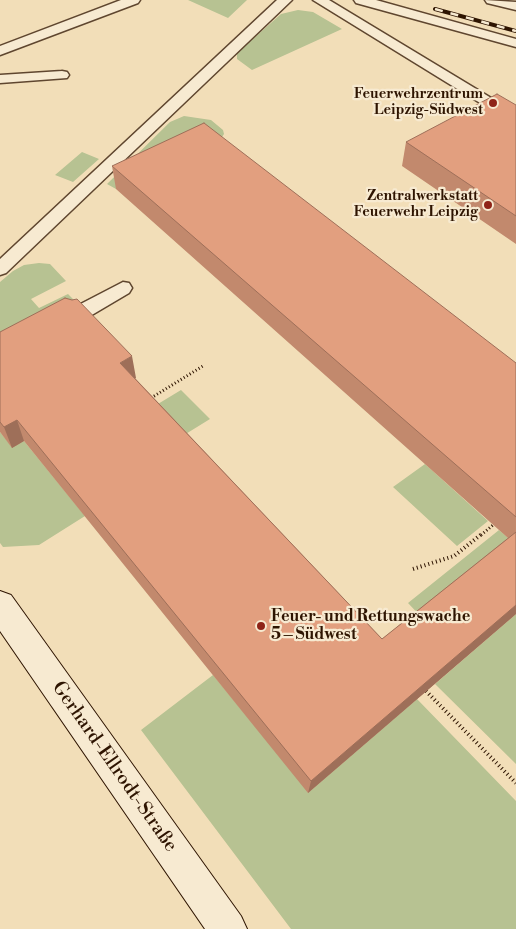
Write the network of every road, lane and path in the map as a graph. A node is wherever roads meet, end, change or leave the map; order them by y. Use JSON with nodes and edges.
{"nodes":[{"id":1,"x":133,"y":0,"type":"edge"},
{"id":2,"x":285,"y":0,"type":"edge"},
{"id":3,"x":320,"y":0,"type":"edge"},
{"id":4,"x":361,"y":0,"type":"edge"},
{"id":5,"x":492,"y":0,"type":"edge"},
{"id":6,"x":516,"y":6,"type":"edge"},
{"id":7,"x":516,"y":43,"type":"edge"},
{"id":8,"x":0,"y":51,"type":"edge"},
{"id":9,"x":62,"y":75,"type":"dead end"},
{"id":10,"x":0,"y":79,"type":"edge"},
{"id":11,"x":516,"y":118,"type":"edge"},
{"id":12,"x":0,"y":269,"type":"edge"},
{"id":13,"x":123,"y":288,"type":"dead end"},
{"id":14,"x":78,"y":314,"type":"edge"},
{"id":15,"x":203,"y":366,"type":"dead end"},
{"id":16,"x":149,"y":399,"type":"edge"},
{"id":17,"x":493,"y":525,"type":"dead end"},
{"id":18,"x":413,"y":569,"type":"dead end"},
{"id":19,"x":0,"y":605,"type":"edge"},
{"id":20,"x":426,"y":691,"type":"edge"},
{"id":21,"x":516,"y":783,"type":"edge"},
{"id":22,"x":228,"y":929,"type":"edge"}],
"edges":[{"from":1,"to":8,"type":"lane"},
{"from":2,"to":12,"type":"lane"},
{"from":3,"to":11,"type":"lane"},
{"from":4,"to":7,"type":"lane"},
{"from":5,"to":6,"type":"lane"},
{"from":9,"to":10,"type":"lane"},
{"from":13,"to":14,"type":"lane"},
{"from":15,"to":16,"type":"path"},
{"from":17,"to":18,"type":"path"},
{"from":19,"to":22,"type":"main road","name":"Gerhard-Ellrodt-Straße"},
{"from":20,"to":21,"type":"path"}]}
